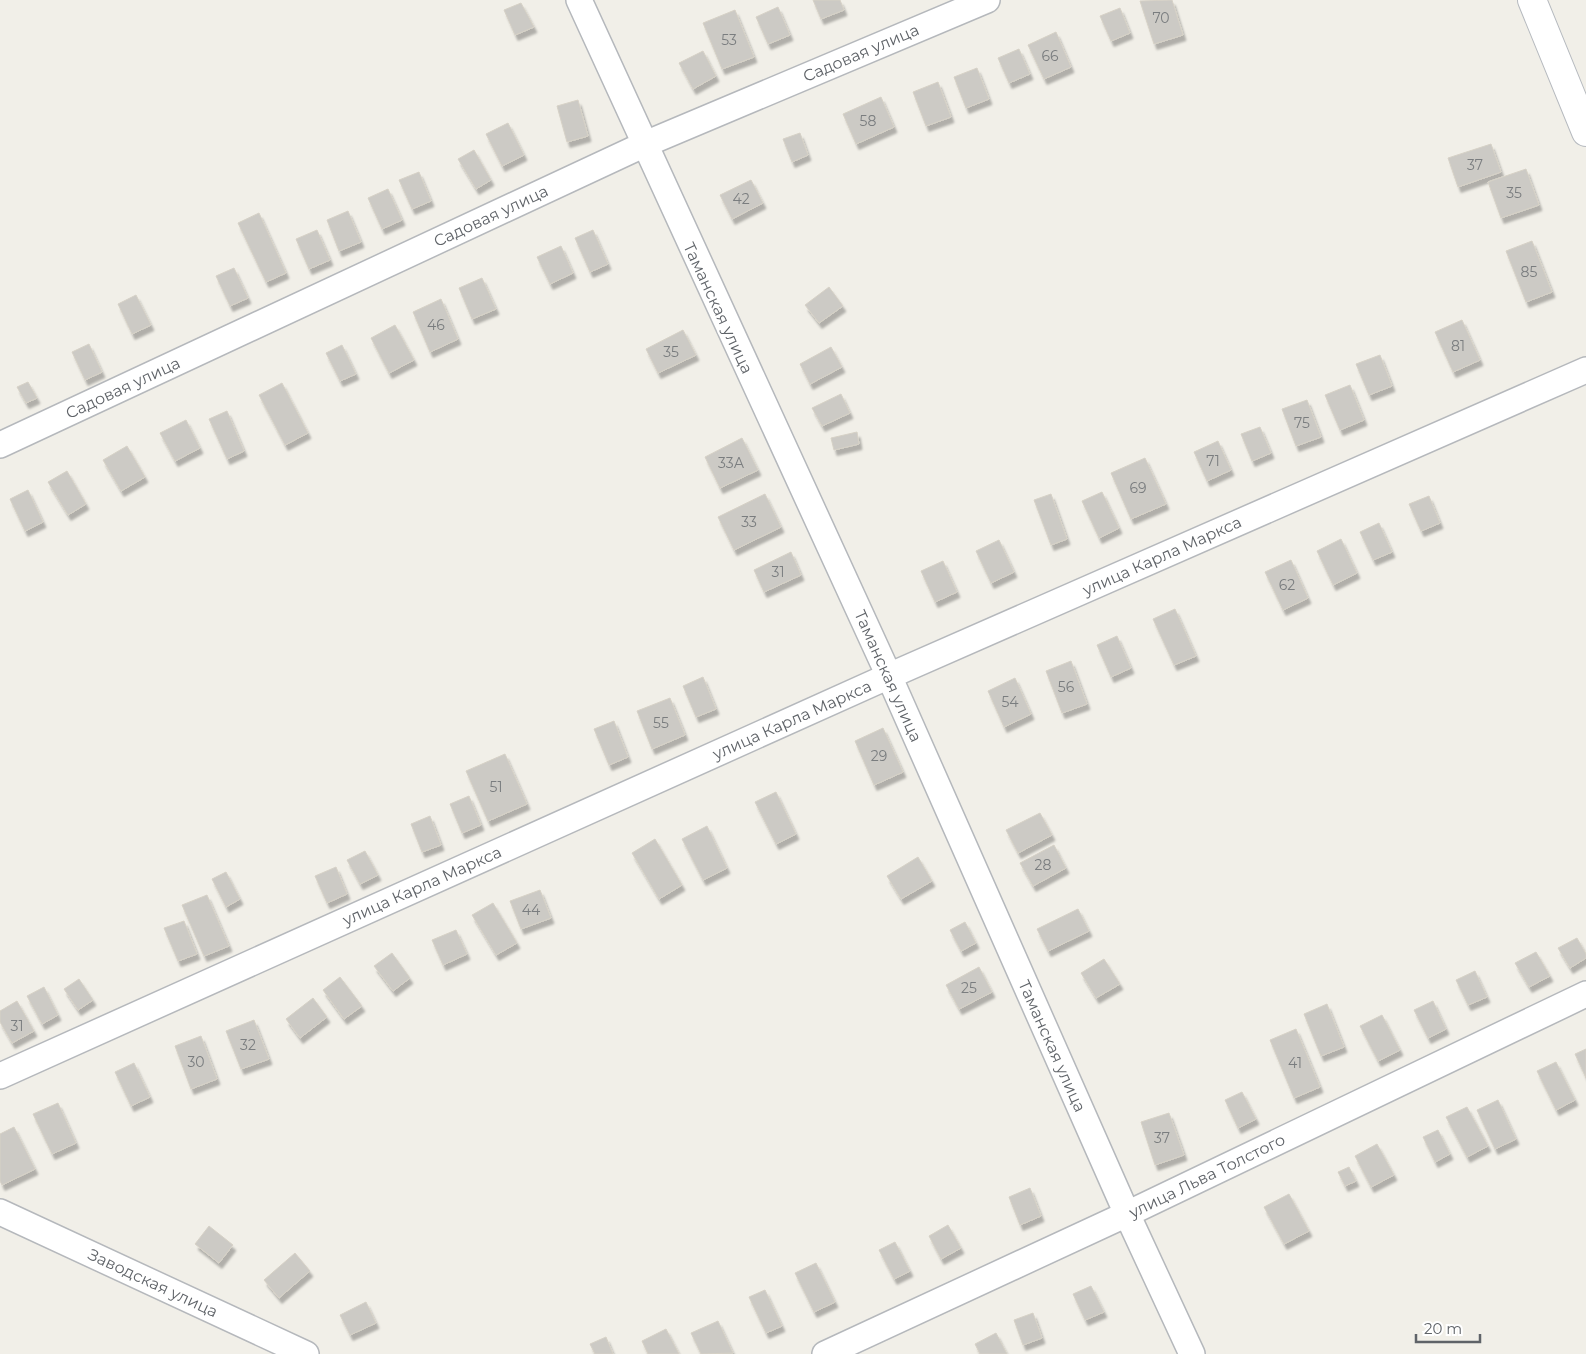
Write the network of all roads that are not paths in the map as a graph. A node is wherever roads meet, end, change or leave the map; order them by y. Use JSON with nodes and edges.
{"nodes":[{"id":1,"x":578,"y":0,"type":"edge"},
{"id":2,"x":987,"y":0,"type":"edge"},
{"id":3,"x":1532,"y":0,"type":"edge"},
{"id":4,"x":1586,"y":132,"type":"edge"},
{"id":5,"x":643,"y":145,"type":"junction"},
{"id":6,"x":1586,"y":370,"type":"edge"},
{"id":7,"x":0,"y":445,"type":"edge"},
{"id":8,"x":888,"y":676,"type":"junction"},
{"id":9,"x":1586,"y":994,"type":"edge"},
{"id":10,"x":0,"y":1076,"type":"edge"},
{"id":11,"x":0,"y":1212,"type":"edge"},
{"id":12,"x":1127,"y":1214,"type":"junction"},
{"id":13,"x":306,"y":1354,"type":"edge"},
{"id":14,"x":825,"y":1354,"type":"edge"},
{"id":15,"x":1192,"y":1354,"type":"edge"}],
"edges":[{"from":1,"to":5,"type":"street","name":"Таманская улица"},
{"from":2,"to":5,"type":"street","name":"Садовая улица"},
{"from":3,"to":4,"type":"street"},
{"from":5,"to":7,"type":"street","name":"Садовая улица"},
{"from":5,"to":8,"type":"street","name":"Таманская улица"},
{"from":6,"to":8,"type":"street","name":"улица Карла Маркса"},
{"from":8,"to":10,"type":"street","name":"улица Карла Маркса"},
{"from":8,"to":12,"type":"street","name":"Таманская улица"},
{"from":9,"to":12,"type":"street","name":"улица Льва Толстого"},
{"from":11,"to":13,"type":"street","name":"Заводская улица"},
{"from":12,"to":14,"type":"street","name":"улица Льва Толстого"},
{"from":12,"to":15,"type":"street","name":"Таманская улица"}]}
